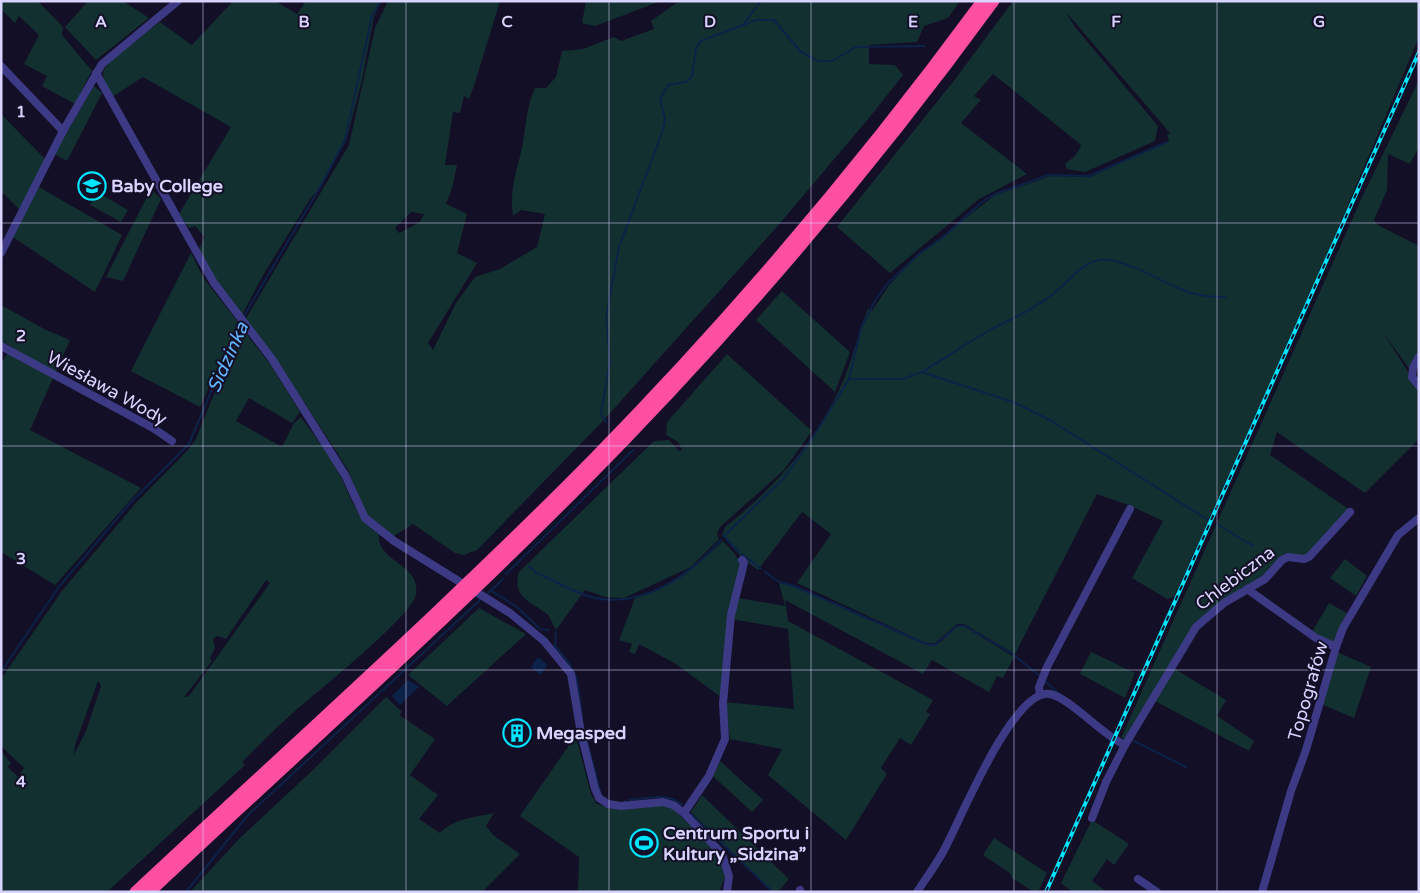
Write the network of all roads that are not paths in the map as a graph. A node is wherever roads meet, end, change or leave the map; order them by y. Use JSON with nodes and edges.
{"nodes":[{"id":1,"x":178,"y":1,"type":"edge"},
{"id":2,"x":982,"y":1,"type":"edge"},
{"id":3,"x":994,"y":1,"type":"edge"},
{"id":4,"x":1,"y":66,"type":"edge"},
{"id":5,"x":96,"y":73,"type":"junction"},
{"id":6,"x":63,"y":130,"type":"junction"},
{"id":7,"x":1,"y":253,"type":"edge"},
{"id":8,"x":1,"y":346,"type":"edge"},
{"id":9,"x":1419,"y":356,"type":"edge"},
{"id":10,"x":1419,"y":386,"type":"edge"},
{"id":11,"x":172,"y":441,"type":"dead end"},
{"id":12,"x":1130,"y":509,"type":"dead end"},
{"id":13,"x":1350,"y":512,"type":"dead end"},
{"id":14,"x":1419,"y":518,"type":"edge"},
{"id":15,"x":742,"y":560,"type":"dead end"},
{"id":16,"x":1247,"y":589,"type":"junction"},
{"id":17,"x":1336,"y":647,"type":"junction"},
{"id":18,"x":1040,"y":695,"type":"junction"},
{"id":19,"x":1125,"y":745,"type":"junction"},
{"id":20,"x":684,"y":813,"type":"junction"},
{"id":21,"x":1092,"y":818,"type":"dead end"},
{"id":22,"x":1138,"y":879,"type":"dead end"},
{"id":23,"x":135,"y":892,"type":"edge"},
{"id":24,"x":150,"y":892,"type":"edge"},
{"id":25,"x":727,"y":892,"type":"edge"},
{"id":26,"x":917,"y":892,"type":"edge"},
{"id":27,"x":1157,"y":892,"type":"edge"},
{"id":28,"x":1262,"y":892,"type":"edge"}],
"edges":[{"from":1,"to":5,"type":"street"},
{"from":2,"to":23,"type":"highway"},
{"from":3,"to":24,"type":"highway"},
{"from":4,"to":6,"type":"street"},
{"from":5,"to":6,"type":"street"},
{"from":5,"to":20,"type":"street"},
{"from":6,"to":7,"type":"street"},
{"from":8,"to":11,"type":"street","name":"Wiesława Wody"},
{"from":9,"to":10,"type":"street"},
{"from":12,"to":18,"type":"street"},
{"from":13,"to":16,"type":"street","name":"Chlebiczna"},
{"from":14,"to":17,"type":"street","name":"Topografów"},
{"from":15,"to":20,"type":"street"},
{"from":16,"to":17,"type":"street"},
{"from":16,"to":19,"type":"street","name":"Chlebiczna"},
{"from":17,"to":28,"type":"street","name":"Topografów"},
{"from":18,"to":19,"type":"street"},
{"from":18,"to":26,"type":"street"},
{"from":19,"to":21,"type":"street","name":"Chlebiczna"},
{"from":20,"to":25,"type":"street"},
{"from":22,"to":27,"type":"street"}]}
